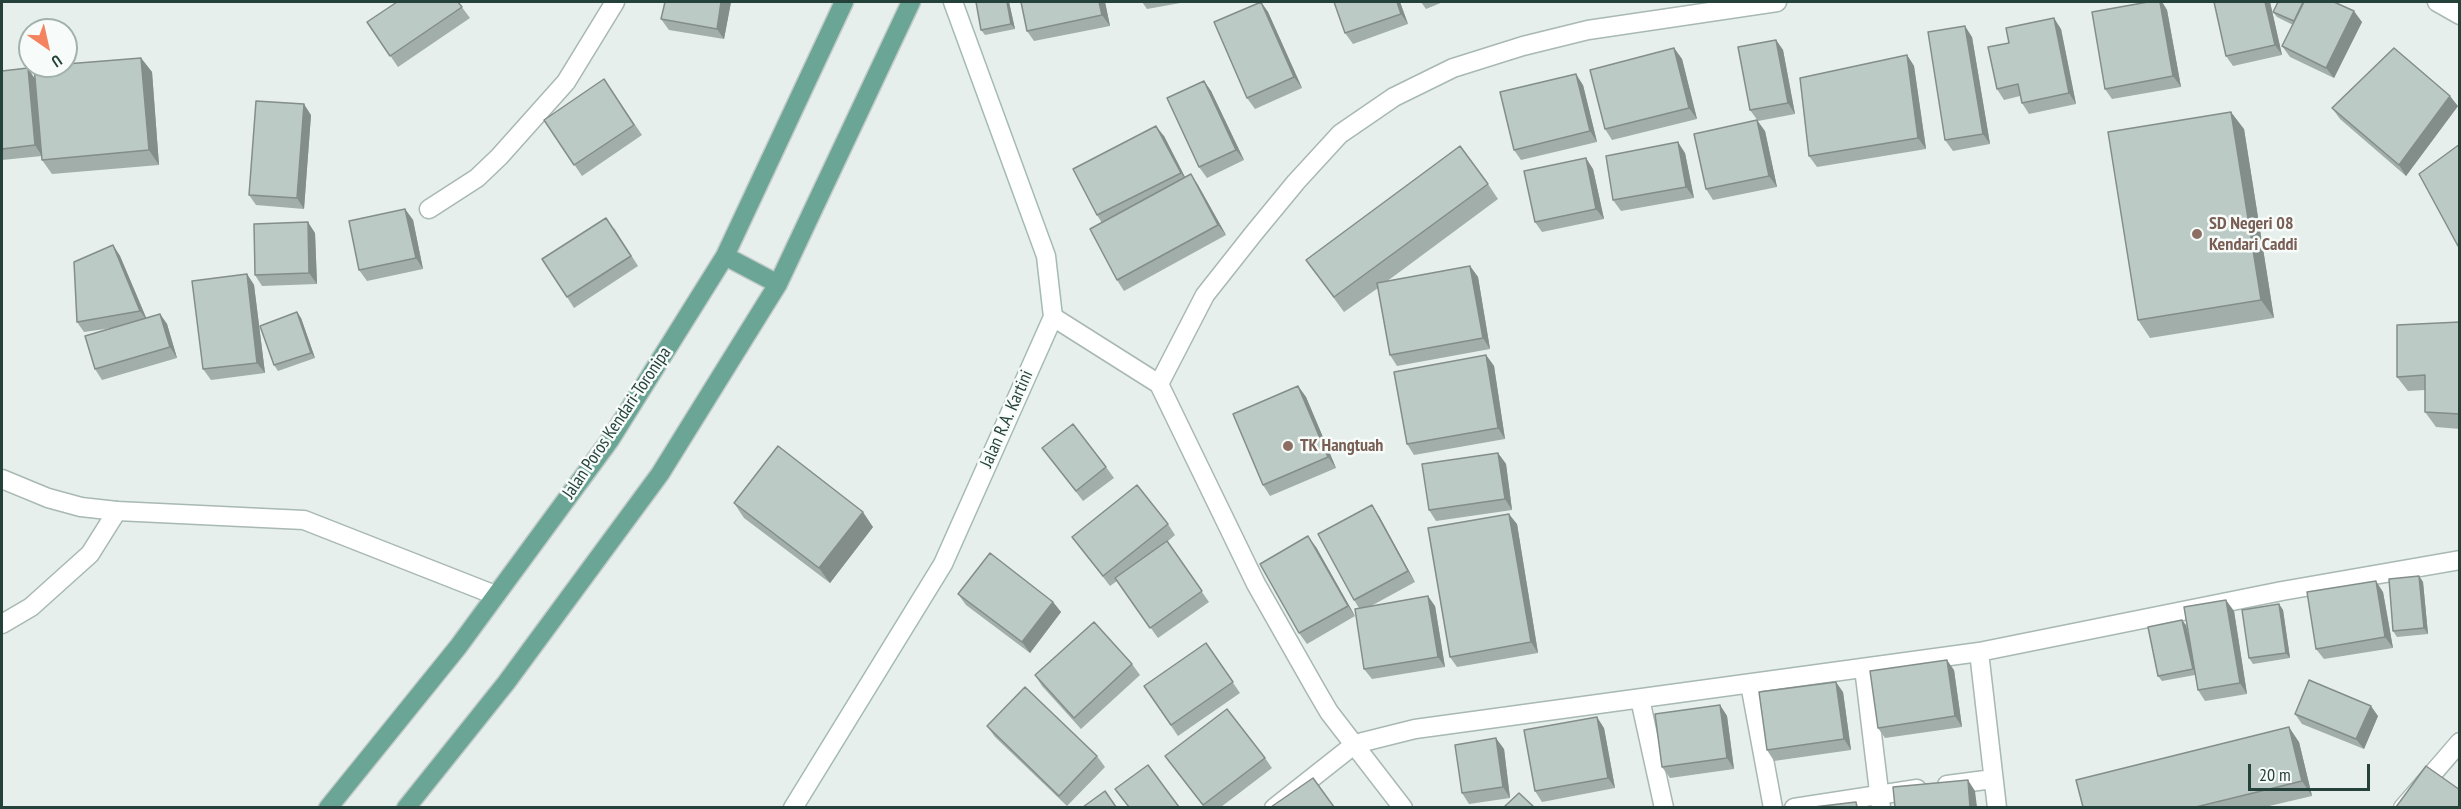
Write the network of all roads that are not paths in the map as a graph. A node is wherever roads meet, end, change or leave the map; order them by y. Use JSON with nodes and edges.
{"nodes":[{"id":1,"x":615,"y":2,"type":"edge"},
{"id":2,"x":844,"y":2,"type":"edge"},
{"id":3,"x":911,"y":2,"type":"edge"},
{"id":4,"x":953,"y":2,"type":"edge"},
{"id":5,"x":1777,"y":2,"type":"edge"},
{"id":6,"x":2437,"y":2,"type":"edge"},
{"id":7,"x":2460,"y":15,"type":"edge"},
{"id":8,"x":429,"y":209,"type":"dead end"},
{"id":9,"x":725,"y":256,"type":"junction"},
{"id":10,"x":778,"y":284,"type":"junction"},
{"id":11,"x":1053,"y":317,"type":"junction"},
{"id":12,"x":1159,"y":384,"type":"junction"},
{"id":13,"x":2,"y":479,"type":"edge"},
{"id":14,"x":117,"y":511,"type":"junction"},
{"id":15,"x":2460,"y":560,"type":"edge"},
{"id":16,"x":495,"y":595,"type":"junction"},
{"id":17,"x":2,"y":624,"type":"edge"},
{"id":18,"x":1979,"y":652,"type":"junction"},
{"id":19,"x":1864,"y":668,"type":"junction"},
{"id":20,"x":1750,"y":684,"type":"junction"},
{"id":21,"x":1640,"y":699,"type":"junction"},
{"id":22,"x":2460,"y":742,"type":"edge"},
{"id":23,"x":1354,"y":744,"type":"junction"},
{"id":24,"x":1993,"y":779,"type":"junction"},
{"id":25,"x":1880,"y":801,"type":"edge"},
{"id":26,"x":328,"y":807,"type":"edge"},
{"id":27,"x":406,"y":807,"type":"edge"},
{"id":28,"x":793,"y":807,"type":"edge"},
{"id":29,"x":1274,"y":807,"type":"edge"},
{"id":30,"x":1403,"y":807,"type":"edge"},
{"id":31,"x":1664,"y":807,"type":"edge"},
{"id":32,"x":1773,"y":807,"type":"edge"},
{"id":33,"x":1794,"y":807,"type":"edge"},
{"id":34,"x":1997,"y":807,"type":"edge"},
{"id":35,"x":2403,"y":807,"type":"edge"}],
"edges":[{"from":1,"to":8,"type":"street"},
{"from":2,"to":9,"type":"main road","name":"Jalan Poros Kendari-Toronipa"},
{"from":3,"to":10,"type":"main road"},
{"from":4,"to":11,"type":"street"},
{"from":5,"to":12,"type":"street"},
{"from":6,"to":7,"type":"street"},
{"from":9,"to":10,"type":"main road"},
{"from":9,"to":16,"type":"main road","name":"Jalan Poros Kendari-Toronipa"},
{"from":10,"to":27,"type":"main road"},
{"from":11,"to":12,"type":"street"},
{"from":11,"to":28,"type":"street","name":"Jalan R.A. Kartini"},
{"from":12,"to":23,"type":"street"},
{"from":13,"to":14,"type":"street"},
{"from":14,"to":16,"type":"street"},
{"from":14,"to":17,"type":"street"},
{"from":15,"to":18,"type":"street"},
{"from":16,"to":26,"type":"main road","name":"Jalan Poros Kendari-Toronipa"},
{"from":18,"to":19,"type":"street"},
{"from":18,"to":24,"type":"street"},
{"from":19,"to":20,"type":"street"},
{"from":19,"to":25,"type":"street"},
{"from":20,"to":21,"type":"street"},
{"from":20,"to":32,"type":"street"},
{"from":21,"to":23,"type":"street"},
{"from":21,"to":31,"type":"street"},
{"from":22,"to":35,"type":"street"},
{"from":23,"to":29,"type":"street"},
{"from":23,"to":30,"type":"street"},
{"from":24,"to":25,"type":"street"},
{"from":24,"to":34,"type":"street"},
{"from":25,"to":33,"type":"street"}]}
